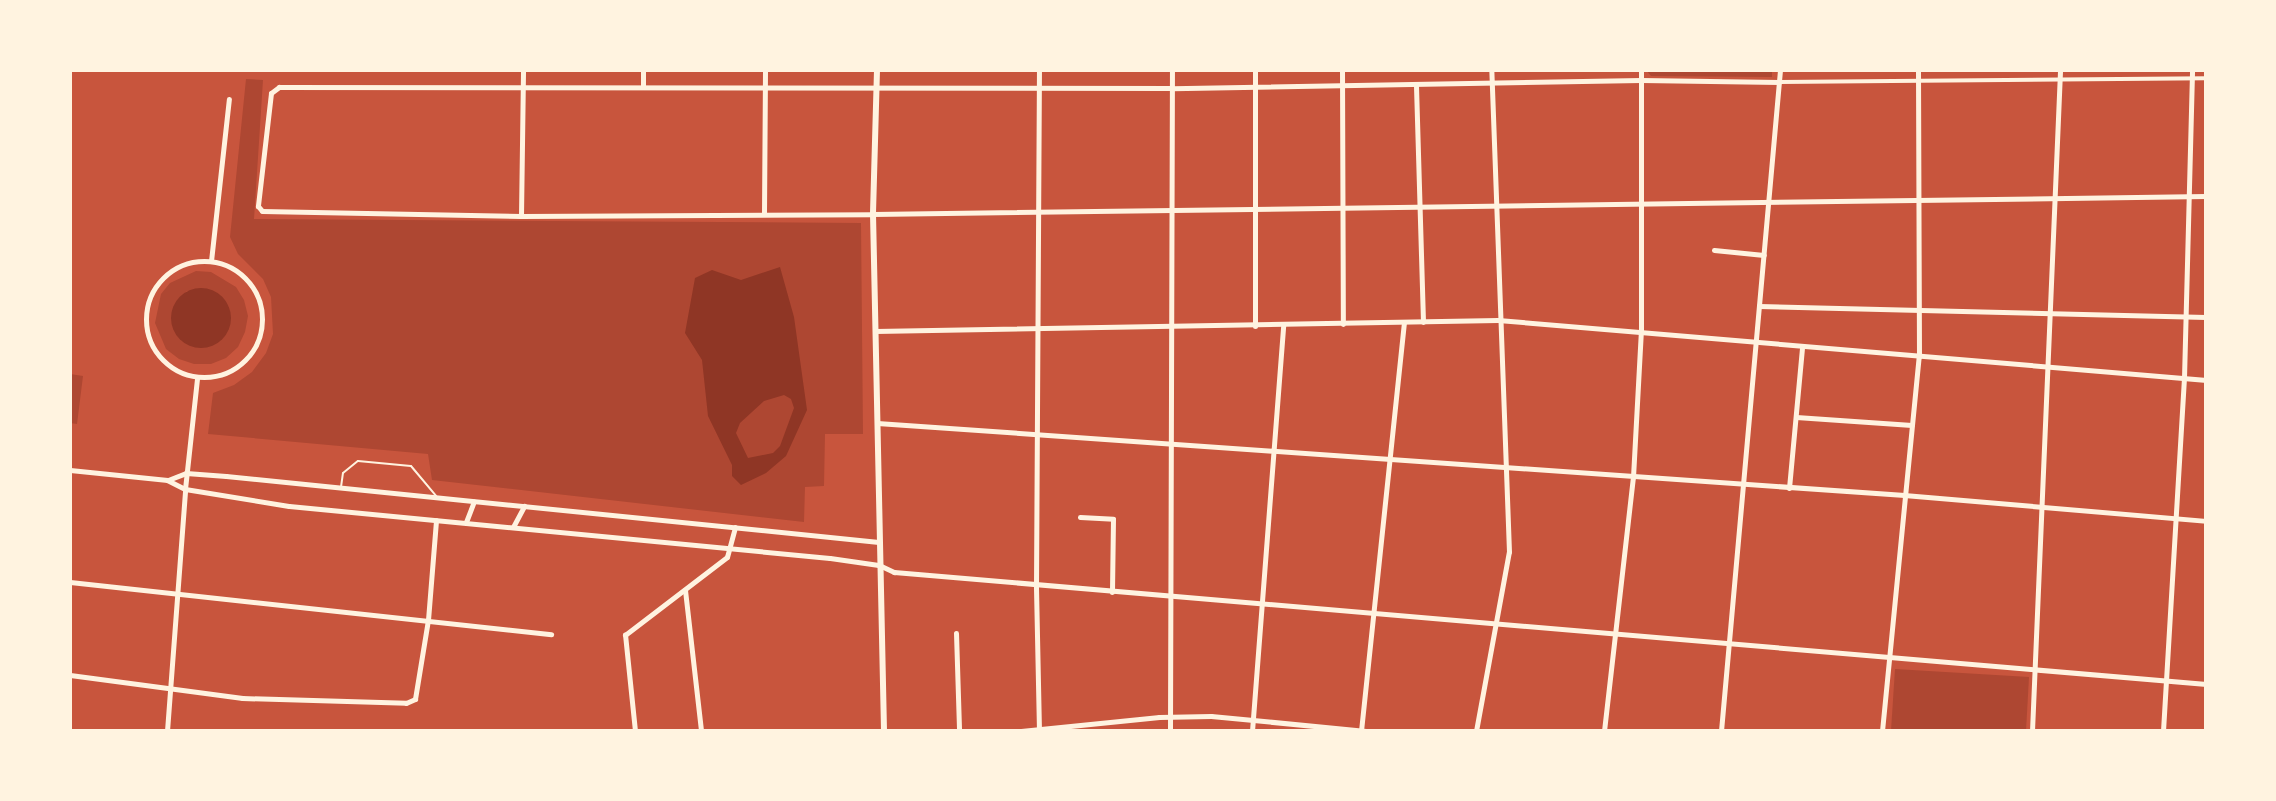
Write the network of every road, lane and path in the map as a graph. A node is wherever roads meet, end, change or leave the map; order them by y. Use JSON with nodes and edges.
{"nodes":[{"id":1,"x":523,"y":70,"type":"edge"},
{"id":2,"x":643,"y":70,"type":"edge"},
{"id":3,"x":765,"y":70,"type":"edge"},
{"id":4,"x":877,"y":70,"type":"edge"},
{"id":5,"x":1039,"y":70,"type":"edge"},
{"id":6,"x":1172,"y":70,"type":"edge"},
{"id":7,"x":1255,"y":70,"type":"edge"},
{"id":8,"x":1342,"y":70,"type":"edge"},
{"id":9,"x":1491,"y":70,"type":"edge"},
{"id":10,"x":1641,"y":70,"type":"edge"},
{"id":11,"x":1780,"y":70,"type":"edge"},
{"id":12,"x":1918,"y":70,"type":"edge"},
{"id":13,"x":2060,"y":70,"type":"edge"},
{"id":14,"x":2192,"y":70,"type":"edge"},
{"id":15,"x":2192,"y":78,"type":"junction"},
{"id":16,"x":2206,"y":78,"type":"edge"},
{"id":17,"x":1641,"y":80,"type":"junction"},
{"id":18,"x":1918,"y":80,"type":"junction"},
{"id":19,"x":2059,"y":80,"type":"junction"},
{"id":20,"x":1779,"y":82,"type":"junction"},
{"id":21,"x":1492,"y":85,"type":"junction"},
{"id":22,"x":1342,"y":86,"type":"junction"},
{"id":23,"x":1416,"y":86,"type":"junction"},
{"id":24,"x":522,"y":87,"type":"junction"},
{"id":25,"x":643,"y":87,"type":"junction"},
{"id":26,"x":877,"y":87,"type":"junction"},
{"id":27,"x":1039,"y":87,"type":"junction"},
{"id":28,"x":1255,"y":87,"type":"junction"},
{"id":29,"x":765,"y":88,"type":"junction"},
{"id":30,"x":1172,"y":88,"type":"junction"},
{"id":31,"x":229,"y":99,"type":"dead end"},
{"id":32,"x":2189,"y":196,"type":"junction"},
{"id":33,"x":2206,"y":196,"type":"edge"},
{"id":34,"x":2053,"y":198,"type":"junction"},
{"id":35,"x":1918,"y":199,"type":"junction"},
{"id":36,"x":1769,"y":200,"type":"junction"},
{"id":37,"x":1641,"y":201,"type":"junction"},
{"id":38,"x":1495,"y":204,"type":"junction"},
{"id":39,"x":1420,"y":205,"type":"junction"},
{"id":40,"x":1342,"y":206,"type":"junction"},
{"id":41,"x":1255,"y":207,"type":"junction"},
{"id":42,"x":1172,"y":208,"type":"junction"},
{"id":43,"x":1038,"y":210,"type":"junction"},
{"id":44,"x":764,"y":214,"type":"junction"},
{"id":45,"x":873,"y":214,"type":"junction"},
{"id":46,"x":521,"y":216,"type":"junction"},
{"id":47,"x":1714,"y":250,"type":"dead end"},
{"id":48,"x":1764,"y":255,"type":"junction"},
{"id":49,"x":211,"y":261,"type":"junction"},
{"id":50,"x":1759,"y":306,"type":"junction"},
{"id":51,"x":1919,"y":310,"type":"junction"},
{"id":52,"x":2048,"y":316,"type":"junction"},
{"id":53,"x":2185,"y":317,"type":"junction"},
{"id":54,"x":2206,"y":317,"type":"edge"},
{"id":55,"x":1498,"y":320,"type":"junction"},
{"id":56,"x":1423,"y":322,"type":"junction"},
{"id":57,"x":1404,"y":323,"type":"junction"},
{"id":58,"x":1343,"y":324,"type":"junction"},
{"id":59,"x":1283,"y":325,"type":"junction"},
{"id":60,"x":1255,"y":326,"type":"junction"},
{"id":61,"x":1171,"y":327,"type":"junction"},
{"id":62,"x":1037,"y":329,"type":"junction"},
{"id":63,"x":1641,"y":330,"type":"junction"},
{"id":64,"x":875,"y":331,"type":"junction"},
{"id":65,"x":1756,"y":342,"type":"junction"},
{"id":66,"x":1802,"y":347,"type":"junction"},
{"id":67,"x":1919,"y":357,"type":"junction"},
{"id":68,"x":2046,"y":366,"type":"junction"},
{"id":69,"x":197,"y":378,"type":"junction"},
{"id":70,"x":2184,"y":378,"type":"junction"},
{"id":71,"x":2206,"y":380,"type":"edge"},
{"id":72,"x":1796,"y":417,"type":"junction"},
{"id":73,"x":877,"y":423,"type":"junction"},
{"id":74,"x":1912,"y":425,"type":"junction"},
{"id":75,"x":1037,"y":434,"type":"junction"},
{"id":76,"x":1171,"y":442,"type":"junction"},
{"id":77,"x":1274,"y":450,"type":"junction"},
{"id":78,"x":1390,"y":459,"type":"junction"},
{"id":79,"x":1508,"y":468,"type":"junction"},
{"id":80,"x":70,"y":470,"type":"edge"},
{"id":81,"x":186,"y":473,"type":"junction"},
{"id":82,"x":1633,"y":477,"type":"junction"},
{"id":83,"x":167,"y":480,"type":"junction"},
{"id":84,"x":1743,"y":485,"type":"junction"},
{"id":85,"x":341,"y":487,"type":"junction"},
{"id":86,"x":1789,"y":488,"type":"junction"},
{"id":87,"x":185,"y":489,"type":"junction"},
{"id":88,"x":1904,"y":495,"type":"junction"},
{"id":89,"x":437,"y":497,"type":"junction"},
{"id":90,"x":474,"y":501,"type":"junction"},
{"id":91,"x":524,"y":506,"type":"junction"},
{"id":92,"x":2039,"y":507,"type":"junction"},
{"id":93,"x":1080,"y":517,"type":"dead end"},
{"id":94,"x":2174,"y":518,"type":"junction"},
{"id":95,"x":436,"y":520,"type":"junction"},
{"id":96,"x":2206,"y":521,"type":"edge"},
{"id":97,"x":466,"y":523,"type":"junction"},
{"id":98,"x":513,"y":527,"type":"junction"},
{"id":99,"x":735,"y":527,"type":"junction"},
{"id":100,"x":879,"y":542,"type":"junction"},
{"id":101,"x":732,"y":547,"type":"junction"},
{"id":102,"x":879,"y":565,"type":"junction"},
{"id":103,"x":70,"y":582,"type":"edge"},
{"id":104,"x":1036,"y":586,"type":"junction"},
{"id":105,"x":685,"y":590,"type":"junction"},
{"id":106,"x":177,"y":592,"type":"junction"},
{"id":107,"x":1112,"y":592,"type":"junction"},
{"id":108,"x":1170,"y":597,"type":"junction"},
{"id":109,"x":1262,"y":604,"type":"junction"},
{"id":110,"x":1373,"y":614,"type":"junction"},
{"id":111,"x":428,"y":620,"type":"junction"},
{"id":112,"x":1494,"y":623,"type":"junction"},
{"id":113,"x":956,"y":633,"type":"dead end"},
{"id":114,"x":551,"y":634,"type":"dead end"},
{"id":115,"x":1615,"y":635,"type":"junction"},
{"id":116,"x":1729,"y":646,"type":"junction"},
{"id":117,"x":1887,"y":658,"type":"junction"},
{"id":118,"x":2036,"y":669,"type":"junction"},
{"id":119,"x":70,"y":675,"type":"edge"},
{"id":120,"x":2166,"y":680,"type":"junction"},
{"id":121,"x":2206,"y":684,"type":"edge"},
{"id":122,"x":170,"y":689,"type":"junction"},
{"id":123,"x":1170,"y":717,"type":"junction"},
{"id":124,"x":1253,"y":720,"type":"junction"},
{"id":125,"x":1039,"y":730,"type":"edge"},
{"id":126,"x":167,"y":731,"type":"edge"},
{"id":127,"x":635,"y":731,"type":"edge"},
{"id":128,"x":701,"y":731,"type":"edge"},
{"id":129,"x":884,"y":731,"type":"edge"},
{"id":130,"x":959,"y":731,"type":"edge"},
{"id":131,"x":1021,"y":731,"type":"edge"},
{"id":132,"x":1170,"y":731,"type":"edge"},
{"id":133,"x":1252,"y":731,"type":"edge"},
{"id":134,"x":1361,"y":731,"type":"edge"},
{"id":135,"x":1368,"y":731,"type":"edge"},
{"id":136,"x":1476,"y":731,"type":"edge"},
{"id":137,"x":1604,"y":731,"type":"edge"},
{"id":138,"x":1721,"y":731,"type":"edge"},
{"id":139,"x":1882,"y":731,"type":"edge"},
{"id":140,"x":2032,"y":731,"type":"edge"},
{"id":141,"x":2163,"y":731,"type":"edge"}],
"edges":[{"from":1,"to":24,"type":"street"},
{"from":2,"to":25,"type":"street"},
{"from":3,"to":29,"type":"street"},
{"from":4,"to":26,"type":"street"},
{"from":5,"to":27,"type":"street"},
{"from":6,"to":30,"type":"street"},
{"from":7,"to":28,"type":"street"},
{"from":8,"to":22,"type":"street"},
{"from":9,"to":21,"type":"street"},
{"from":10,"to":17,"type":"street"},
{"from":11,"to":20,"type":"street"},
{"from":12,"to":18,"type":"street"},
{"from":13,"to":19,"type":"street"},
{"from":14,"to":15,"type":"street"},
{"from":15,"to":16,"type":"street"},
{"from":15,"to":19,"type":"street"},
{"from":15,"to":32,"type":"street"},
{"from":17,"to":20,"type":"street"},
{"from":17,"to":21,"type":"street"},
{"from":17,"to":37,"type":"street"},
{"from":18,"to":19,"type":"street"},
{"from":18,"to":20,"type":"street"},
{"from":18,"to":35,"type":"street"},
{"from":19,"to":34,"type":"street"},
{"from":20,"to":36,"type":"street"},
{"from":21,"to":23,"type":"street"},
{"from":21,"to":38,"type":"street"},
{"from":22,"to":23,"type":"street"},
{"from":22,"to":28,"type":"street"},
{"from":22,"to":40,"type":"street"},
{"from":23,"to":39,"type":"street"},
{"from":24,"to":25,"type":"street"},
{"from":24,"to":46,"type":"street"},
{"from":24,"to":46,"type":"street"},
{"from":25,"to":29,"type":"street"},
{"from":26,"to":27,"type":"street"},
{"from":26,"to":29,"type":"street"},
{"from":26,"to":45,"type":"street"},
{"from":27,"to":30,"type":"street"},
{"from":27,"to":43,"type":"street"},
{"from":28,"to":30,"type":"street"},
{"from":28,"to":41,"type":"street"},
{"from":29,"to":44,"type":"street"},
{"from":30,"to":42,"type":"street"},
{"from":31,"to":49,"type":"street"},
{"from":32,"to":33,"type":"street"},
{"from":32,"to":34,"type":"street"},
{"from":32,"to":53,"type":"street"},
{"from":34,"to":35,"type":"street"},
{"from":34,"to":52,"type":"street"},
{"from":35,"to":36,"type":"street"},
{"from":35,"to":51,"type":"street"},
{"from":36,"to":37,"type":"street"},
{"from":36,"to":48,"type":"street"},
{"from":37,"to":38,"type":"street"},
{"from":37,"to":63,"type":"street"},
{"from":38,"to":39,"type":"street"},
{"from":38,"to":55,"type":"street"},
{"from":39,"to":40,"type":"street"},
{"from":39,"to":56,"type":"street"},
{"from":40,"to":41,"type":"street"},
{"from":40,"to":58,"type":"street"},
{"from":41,"to":42,"type":"street"},
{"from":41,"to":60,"type":"street"},
{"from":42,"to":43,"type":"street"},
{"from":42,"to":61,"type":"street"},
{"from":43,"to":45,"type":"street"},
{"from":43,"to":62,"type":"street"},
{"from":44,"to":45,"type":"street"},
{"from":44,"to":46,"type":"street"},
{"from":45,"to":64,"type":"street"},
{"from":47,"to":48,"type":"street"},
{"from":48,"to":50,"type":"street"},
{"from":49,"to":69,"type":"street"},
{"from":49,"to":69,"type":"street"},
{"from":50,"to":51,"type":"street"},
{"from":50,"to":65,"type":"street"},
{"from":51,"to":52,"type":"street"},
{"from":51,"to":67,"type":"street"},
{"from":52,"to":53,"type":"street"},
{"from":52,"to":68,"type":"street"},
{"from":53,"to":54,"type":"street"},
{"from":53,"to":70,"type":"street"},
{"from":55,"to":56,"type":"street"},
{"from":55,"to":63,"type":"street"},
{"from":55,"to":79,"type":"street"},
{"from":56,"to":57,"type":"street"},
{"from":57,"to":58,"type":"street"},
{"from":57,"to":78,"type":"street"},
{"from":58,"to":59,"type":"street"},
{"from":59,"to":60,"type":"street"},
{"from":59,"to":77,"type":"street"},
{"from":60,"to":61,"type":"street"},
{"from":61,"to":62,"type":"street"},
{"from":61,"to":76,"type":"street"},
{"from":62,"to":64,"type":"street"},
{"from":62,"to":75,"type":"street"},
{"from":63,"to":65,"type":"street"},
{"from":63,"to":82,"type":"street"},
{"from":64,"to":73,"type":"street"},
{"from":65,"to":66,"type":"street"},
{"from":65,"to":84,"type":"street"},
{"from":66,"to":67,"type":"street"},
{"from":66,"to":72,"type":"street"},
{"from":67,"to":68,"type":"street"},
{"from":67,"to":74,"type":"street"},
{"from":68,"to":70,"type":"street"},
{"from":68,"to":92,"type":"street"},
{"from":69,"to":81,"type":"street"},
{"from":70,"to":71,"type":"street"},
{"from":70,"to":94,"type":"street"},
{"from":72,"to":74,"type":"street"},
{"from":72,"to":86,"type":"street"},
{"from":73,"to":75,"type":"street"},
{"from":73,"to":100,"type":"street"},
{"from":74,"to":88,"type":"street"},
{"from":75,"to":76,"type":"street"},
{"from":75,"to":104,"type":"street"},
{"from":76,"to":77,"type":"street"},
{"from":76,"to":108,"type":"street"},
{"from":77,"to":78,"type":"street"},
{"from":77,"to":109,"type":"street"},
{"from":78,"to":79,"type":"street"},
{"from":78,"to":110,"type":"street"},
{"from":79,"to":82,"type":"street"},
{"from":79,"to":112,"type":"street"},
{"from":80,"to":83,"type":"street"},
{"from":81,"to":83,"type":"street"},
{"from":81,"to":85,"type":"street"},
{"from":81,"to":87,"type":"street"},
{"from":82,"to":84,"type":"street"},
{"from":82,"to":115,"type":"street"},
{"from":83,"to":87,"type":"street"},
{"from":84,"to":86,"type":"street"},
{"from":84,"to":116,"type":"street"},
{"from":85,"to":89,"type":"street"},
{"from":85,"to":89,"type":"lane"},
{"from":86,"to":88,"type":"street"},
{"from":87,"to":95,"type":"street"},
{"from":87,"to":106,"type":"street"},
{"from":88,"to":92,"type":"street"},
{"from":88,"to":117,"type":"street"},
{"from":89,"to":90,"type":"street"},
{"from":90,"to":91,"type":"street"},
{"from":90,"to":97,"type":"street"},
{"from":91,"to":98,"type":"street"},
{"from":91,"to":99,"type":"street"},
{"from":92,"to":94,"type":"street"},
{"from":92,"to":118,"type":"street"},
{"from":93,"to":107,"type":"street"},
{"from":94,"to":96,"type":"street"},
{"from":94,"to":120,"type":"street"},
{"from":95,"to":97,"type":"street"},
{"from":95,"to":111,"type":"street"},
{"from":97,"to":98,"type":"street"},
{"from":98,"to":101,"type":"street"},
{"from":99,"to":100,"type":"street"},
{"from":99,"to":101,"type":"street"},
{"from":100,"to":102,"type":"street"},
{"from":101,"to":102,"type":"street"},
{"from":101,"to":105,"type":"street"},
{"from":102,"to":104,"type":"street"},
{"from":102,"to":129,"type":"street"},
{"from":103,"to":106,"type":"street"},
{"from":104,"to":107,"type":"street"},
{"from":104,"to":125,"type":"street"},
{"from":105,"to":127,"type":"street"},
{"from":105,"to":128,"type":"street"},
{"from":106,"to":111,"type":"street"},
{"from":106,"to":122,"type":"street"},
{"from":107,"to":108,"type":"street"},
{"from":108,"to":109,"type":"street"},
{"from":108,"to":123,"type":"street"},
{"from":109,"to":110,"type":"street"},
{"from":109,"to":124,"type":"street"},
{"from":110,"to":112,"type":"street"},
{"from":110,"to":134,"type":"street"},
{"from":111,"to":114,"type":"street"},
{"from":111,"to":122,"type":"street"},
{"from":112,"to":115,"type":"street"},
{"from":112,"to":136,"type":"street"},
{"from":113,"to":130,"type":"street"},
{"from":115,"to":116,"type":"street"},
{"from":115,"to":137,"type":"street"},
{"from":116,"to":117,"type":"street"},
{"from":116,"to":138,"type":"street"},
{"from":117,"to":118,"type":"street"},
{"from":117,"to":139,"type":"street"},
{"from":118,"to":120,"type":"street"},
{"from":118,"to":140,"type":"street"},
{"from":119,"to":122,"type":"street"},
{"from":120,"to":121,"type":"street"},
{"from":120,"to":141,"type":"street"},
{"from":122,"to":126,"type":"street"},
{"from":123,"to":124,"type":"street"},
{"from":123,"to":125,"type":"street"},
{"from":123,"to":132,"type":"street"},
{"from":124,"to":133,"type":"street"},
{"from":124,"to":134,"type":"street"},
{"from":125,"to":131,"type":"street"},
{"from":134,"to":135,"type":"street"}]}
